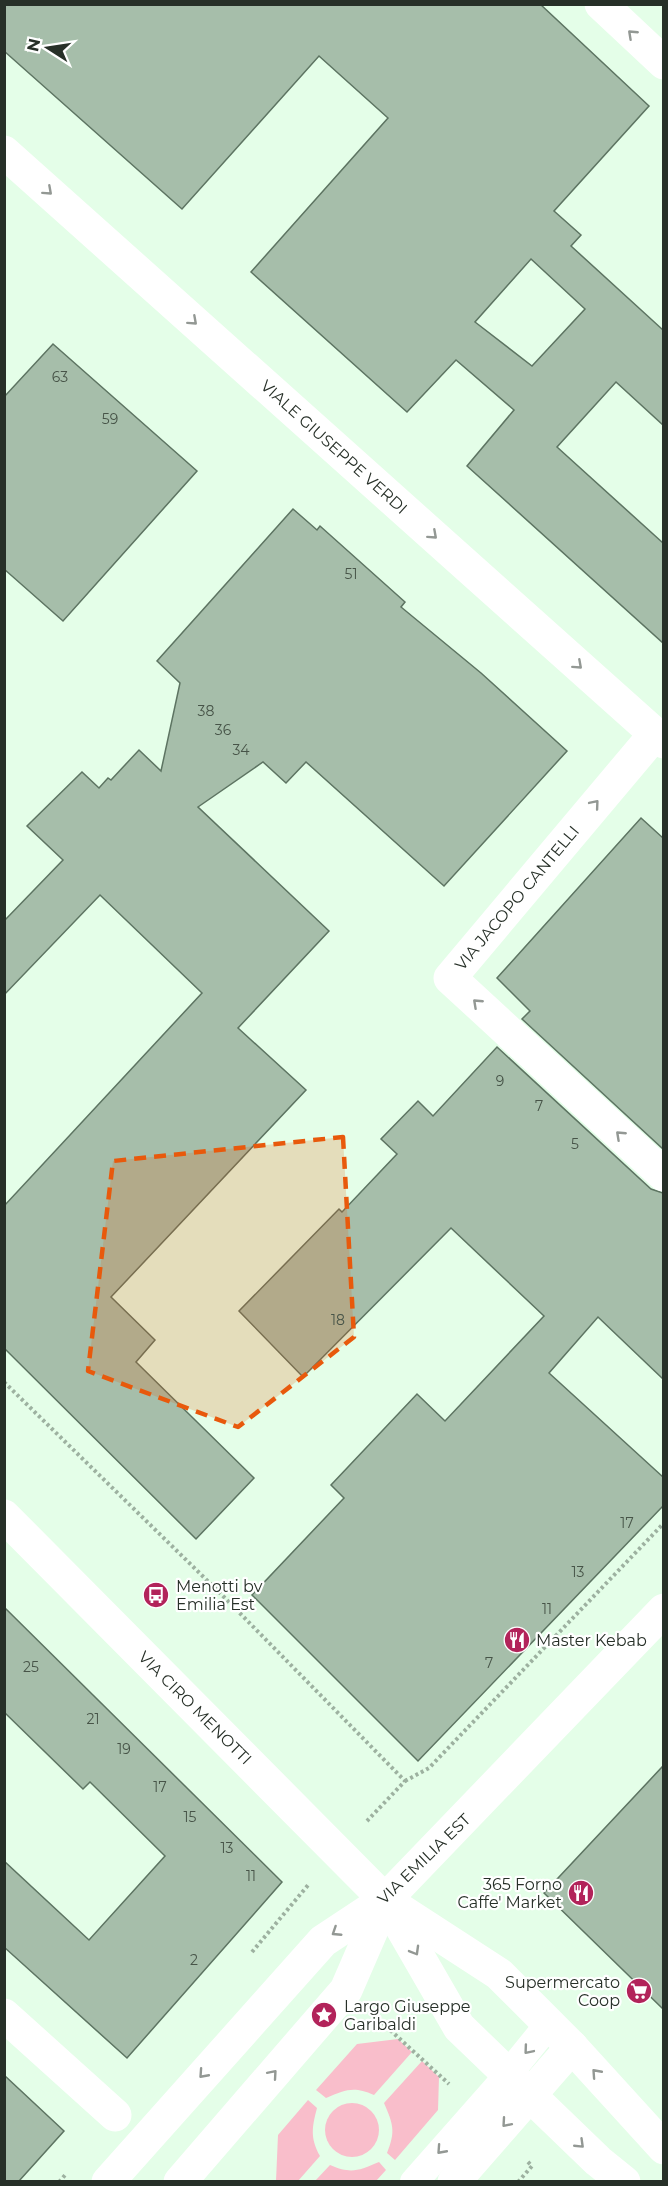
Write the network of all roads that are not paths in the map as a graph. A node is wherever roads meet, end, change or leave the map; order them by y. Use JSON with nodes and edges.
{"nodes":[{"id":1,"x":601,"y":4,"type":"edge"},
{"id":2,"x":663,"y":63,"type":"edge"},
{"id":3,"x":4,"y":152,"type":"edge"},
{"id":4,"x":659,"y":738,"type":"edge"},
{"id":5,"x":663,"y":1175,"type":"edge"},
{"id":6,"x":6,"y":1519,"type":"edge"},
{"id":7,"x":663,"y":1610,"type":"edge"},
{"id":8,"x":385,"y":1900,"type":"junction"},
{"id":9,"x":4,"y":2015,"type":"edge"},
{"id":10,"x":561,"y":2036,"type":"junction"},
{"id":11,"x":519,"y":2085,"type":"junction"},
{"id":12,"x":115,"y":2115,"type":"dead end"},
{"id":13,"x":488,"y":2121,"type":"junction"},
{"id":14,"x":663,"y":2148,"type":"edge"},
{"id":15,"x":108,"y":2181,"type":"edge"},
{"id":16,"x":180,"y":2181,"type":"edge"},
{"id":17,"x":414,"y":2181,"type":"edge"},
{"id":18,"x":454,"y":2181,"type":"edge"},
{"id":19,"x":624,"y":2181,"type":"edge"}],
"edges":[{"from":2,"to":1,"type":"street","one_way":true},
{"from":3,"to":4,"type":"street","name":"VIALE GIUSEPPE VERDI","one_way":true},
{"from":5,"to":4,"type":"street","name":"VIA JACOPO CANTELLI","one_way":true},
{"from":6,"to":8,"type":"street","name":"VIA CIRO MENOTTI"},
{"from":7,"to":8,"type":"street","name":"VIA EMILIA EST"},
{"from":8,"to":10,"type":"street"},
{"from":8,"to":11,"type":"street","one_way":true},
{"from":8,"to":15,"type":"street","name":"VIA EMILIA EST","one_way":true},
{"from":16,"to":8,"type":"street","one_way":true},
{"from":9,"to":12,"type":"street"},
{"from":10,"to":11,"type":"street","one_way":true},
{"from":14,"to":10,"type":"street","one_way":true},
{"from":11,"to":13,"type":"street","one_way":true},
{"from":11,"to":19,"type":"street","one_way":true},
{"from":13,"to":17,"type":"lane","one_way":true},
{"from":13,"to":18,"type":"street"}]}
